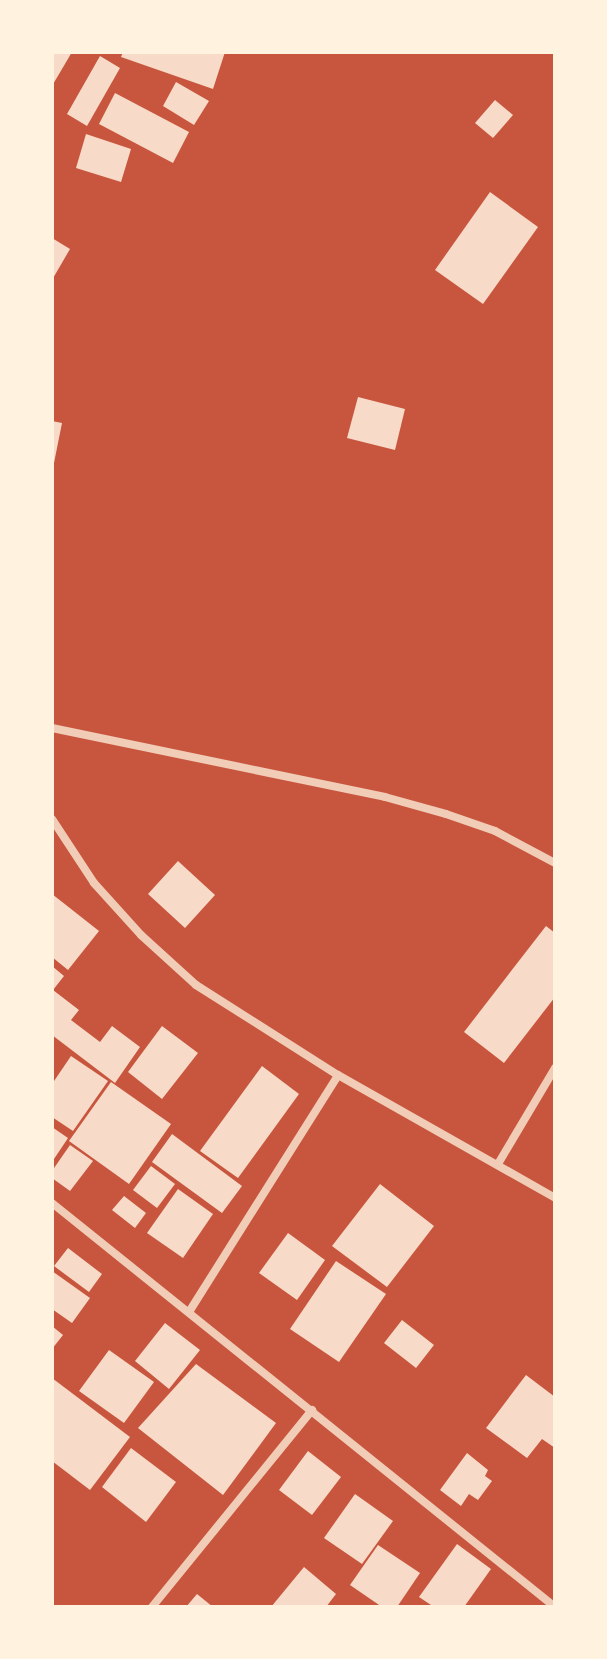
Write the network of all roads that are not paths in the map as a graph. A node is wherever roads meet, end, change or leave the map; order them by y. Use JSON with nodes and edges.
{"nodes":[{"id":1,"x":52,"y":728,"type":"edge"},
{"id":2,"x":52,"y":819,"type":"edge"},
{"id":3,"x":555,"y":863,"type":"edge"},
{"id":4,"x":555,"y":1068,"type":"edge"},
{"id":5,"x":338,"y":1075,"type":"junction"},
{"id":6,"x":498,"y":1164,"type":"junction"},
{"id":7,"x":555,"y":1198,"type":"edge"},
{"id":8,"x":52,"y":1203,"type":"edge"},
{"id":9,"x":189,"y":1312,"type":"junction"},
{"id":10,"x":312,"y":1410,"type":"junction"},
{"id":11,"x":152,"y":1607,"type":"edge"},
{"id":12,"x":555,"y":1607,"type":"edge"}],
"edges":[{"from":1,"to":3,"type":"street"},
{"from":2,"to":5,"type":"street"},
{"from":4,"to":6,"type":"street"},
{"from":5,"to":6,"type":"street"},
{"from":5,"to":9,"type":"street"},
{"from":6,"to":7,"type":"street"},
{"from":8,"to":9,"type":"street"},
{"from":9,"to":10,"type":"street"},
{"from":10,"to":11,"type":"street"},
{"from":10,"to":12,"type":"street"}]}
